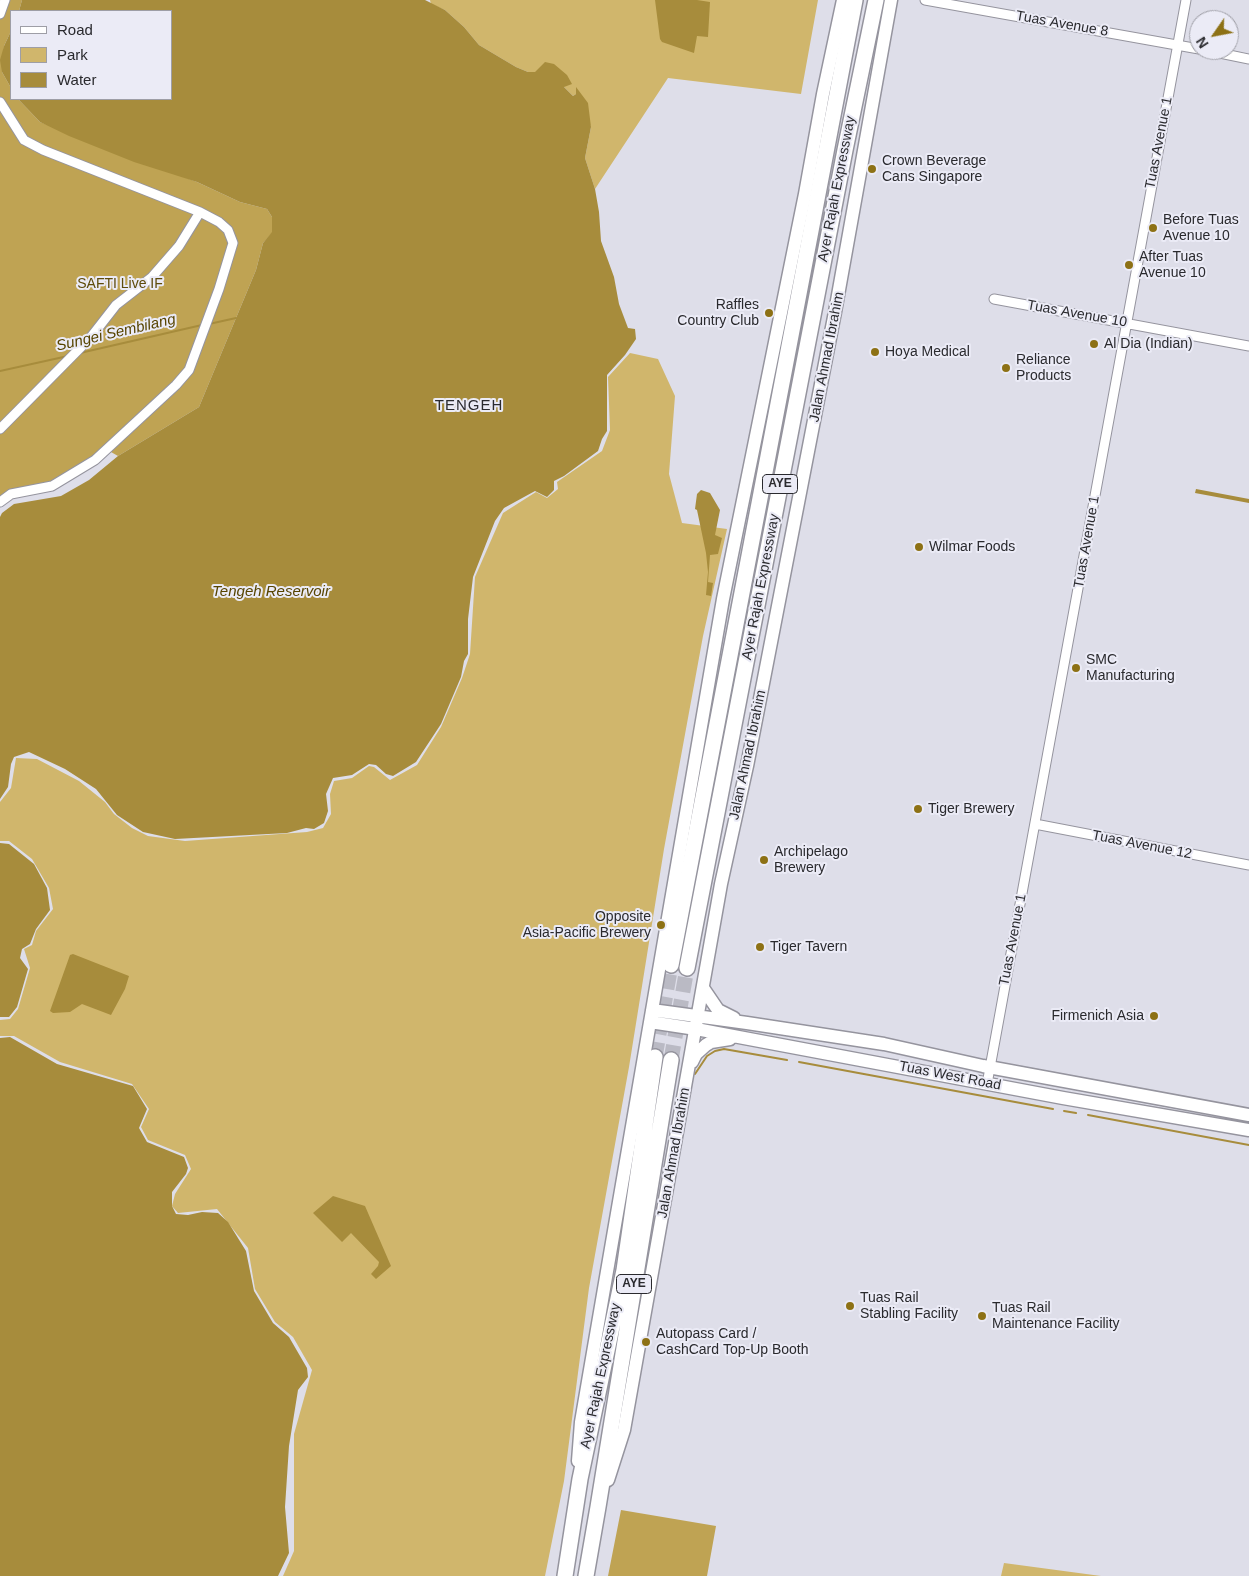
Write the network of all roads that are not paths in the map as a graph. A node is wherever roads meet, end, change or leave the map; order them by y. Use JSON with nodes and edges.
{"nodes":[{"id":1,"x":5,"y":0,"type":"edge"},
{"id":2,"x":843,"y":0,"type":"edge"},
{"id":3,"x":855,"y":0,"type":"edge"},
{"id":4,"x":876,"y":0,"type":"edge"},
{"id":5,"x":924,"y":0,"type":"edge"},
{"id":6,"x":1186,"y":0,"type":"edge"},
{"id":7,"x":893,"y":3,"type":"edge"},
{"id":8,"x":0,"y":14,"type":"edge"},
{"id":9,"x":1177,"y":44,"type":"junction"},
{"id":10,"x":1189,"y":47,"type":"edge"},
{"id":11,"x":0,"y":102,"type":"edge"},
{"id":12,"x":200,"y":212,"type":"junction"},
{"id":13,"x":994,"y":299,"type":"dead end"},
{"id":14,"x":1127,"y":323,"type":"junction"},
{"id":15,"x":1249,"y":346,"type":"edge"},
{"id":16,"x":0,"y":429,"type":"edge"},
{"id":17,"x":0,"y":502,"type":"edge"},
{"id":18,"x":1035,"y":824,"type":"junction"},
{"id":19,"x":1249,"y":865,"type":"edge"},
{"id":20,"x":671,"y":965,"type":"tunnel mouth"},
{"id":21,"x":687,"y":968,"type":"tunnel mouth"},
{"id":22,"x":702,"y":988,"type":"junction"},
{"id":23,"x":651,"y":1016,"type":"junction"},
{"id":24,"x":697,"y":1023,"type":"junction"},
{"id":25,"x":747,"y":1023,"type":"junction"},
{"id":26,"x":746,"y":1038,"type":"junction"},
{"id":27,"x":655,"y":1057,"type":"tunnel mouth"},
{"id":28,"x":670,"y":1060,"type":"tunnel mouth"},
{"id":29,"x":990,"y":1067,"type":"junction"},
{"id":30,"x":689,"y":1069,"type":"junction"},
{"id":31,"x":987,"y":1084,"type":"junction"},
{"id":32,"x":1249,"y":1114,"type":"edge"},
{"id":33,"x":1249,"y":1130,"type":"edge"},
{"id":34,"x":580,"y":1479,"type":"junction"},
{"id":35,"x":598,"y":1507,"type":"junction"},
{"id":36,"x":565,"y":1576,"type":"edge"},
{"id":37,"x":586,"y":1576,"type":"edge"}],
"edges":[{"from":1,"to":8,"type":"street"},
{"from":2,"to":23,"type":"main road"},
{"from":3,"to":20,"type":"highway","name":"Ayer Rajah Expressway","number":"AYE"},
{"from":4,"to":21,"type":"highway","name":"Ayer Rajah Expressway","number":"AYE"},
{"from":5,"to":9,"type":"street","name":"Tuas Avenue 8"},
{"from":6,"to":9,"type":"street","name":"Tuas Avenue 1"},
{"from":7,"to":22,"type":"main road","name":"Jalan Ahmad Ibrahim"},
{"from":9,"to":10,"type":"street","name":"Tuas Avenue 8"},
{"from":9,"to":14,"type":"street","name":"Tuas Avenue 1"},
{"from":11,"to":12,"type":"street"},
{"from":12,"to":16,"type":"street"},
{"from":12,"to":17,"type":"street"},
{"from":13,"to":14,"type":"street","name":"Tuas Avenue 10"},
{"from":14,"to":15,"type":"street","name":"Tuas Avenue 10"},
{"from":14,"to":18,"type":"street","name":"Tuas Avenue 1"},
{"from":18,"to":19,"type":"street","name":"Tuas Avenue 12"},
{"from":18,"to":29,"type":"street","name":"Tuas Avenue 1"},
{"from":22,"to":24,"type":"main road","name":"Jalan Ahmad Ibrahim"},
{"from":22,"to":25,"type":"main road"},
{"from":23,"to":24,"type":"main road","name":"Tuas West Road"},
{"from":23,"to":34,"type":"main road"},
{"from":24,"to":25,"type":"main road","name":"Tuas West Road"},
{"from":24,"to":26,"type":"main road","name":"Tuas West Road"},
{"from":24,"to":30,"type":"main road","name":"Jalan Ahmad Ibrahim"},
{"from":25,"to":29,"type":"main road","name":"Tuas West Road"},
{"from":26,"to":30,"type":"main road"},
{"from":26,"to":31,"type":"main road","name":"Tuas West Road"},
{"from":27,"to":34,"type":"highway","name":"Ayer Rajah Expressway","number":"AYE"},
{"from":28,"to":35,"type":"highway","name":"Ayer Rajah Expressway","number":"AYE"},
{"from":29,"to":31,"type":"street","name":"Tuas Avenue 1"},
{"from":29,"to":32,"type":"main road","name":"Tuas West Road"},
{"from":30,"to":35,"type":"main road","name":"Jalan Ahmad Ibrahim"},
{"from":31,"to":33,"type":"main road","name":"Tuas West Road"},
{"from":34,"to":36,"type":"highway","name":"Ayer Rajah Expressway","number":"AYE"},
{"from":35,"to":37,"type":"highway","name":"Ayer Rajah Expressway","number":"AYE"}]}
